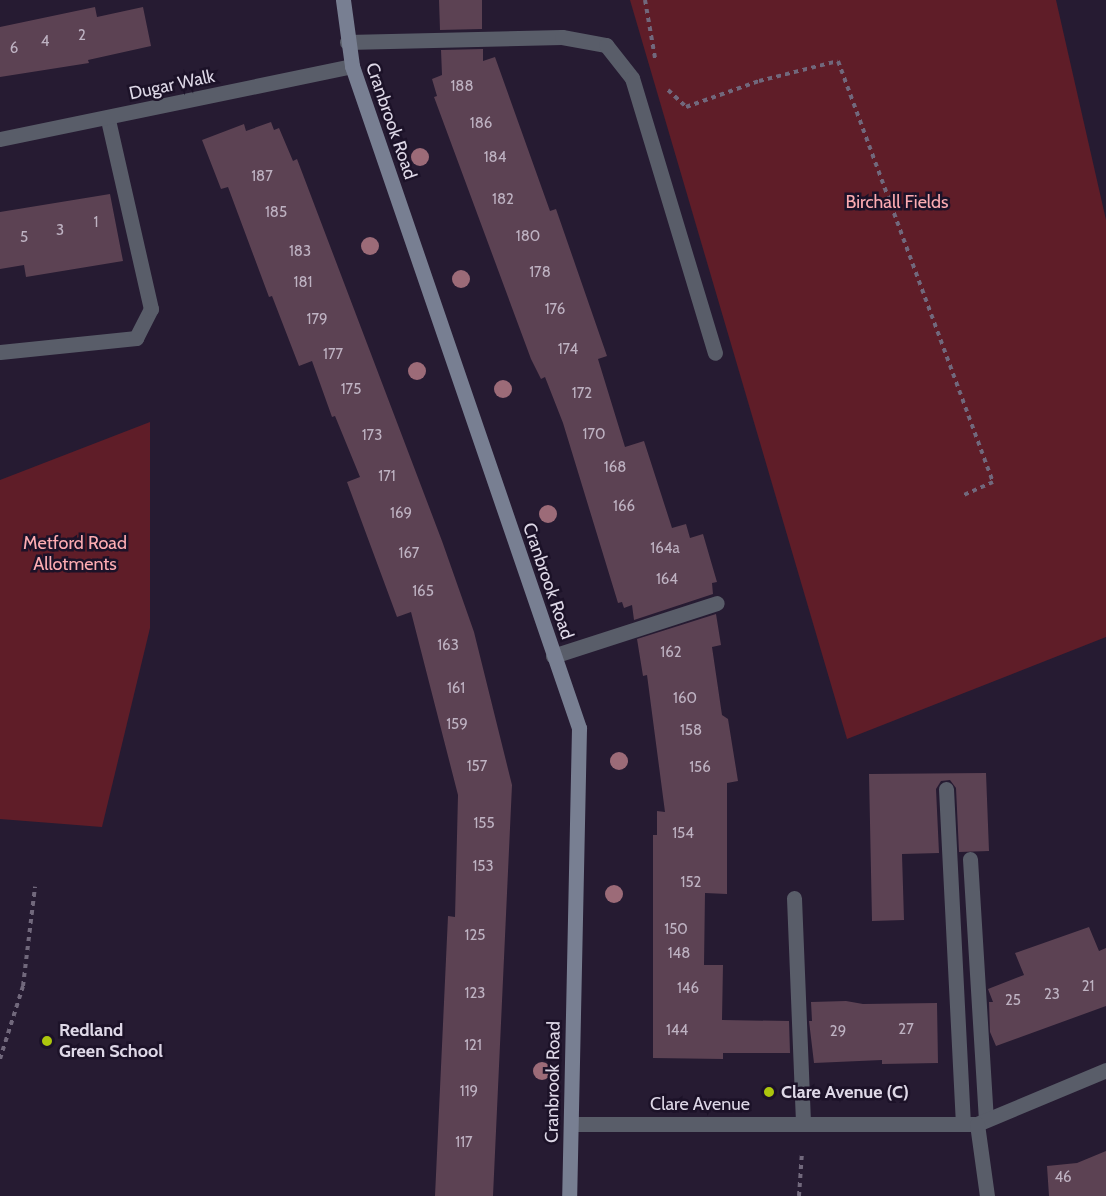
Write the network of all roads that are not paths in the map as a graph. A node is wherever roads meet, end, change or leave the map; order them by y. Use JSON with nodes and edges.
{"nodes":[{"id":1,"x":344,"y":0,"type":"edge"},
{"id":2,"x":347,"y":42,"type":"junction"},
{"id":3,"x":352,"y":66,"type":"junction"},
{"id":4,"x":108,"y":119,"type":"junction"},
{"id":5,"x":0,"y":139,"type":"edge"},
{"id":6,"x":0,"y":352,"type":"edge"},
{"id":7,"x":715,"y":353,"type":"dead end"},
{"id":8,"x":717,"y":603,"type":"dead end"},
{"id":9,"x":553,"y":656,"type":"junction"},
{"id":10,"x":946,"y":789,"type":"dead end"},
{"id":11,"x":970,"y":859,"type":"dead end"},
{"id":12,"x":794,"y":898,"type":"dead end"},
{"id":13,"x":1106,"y":1070,"type":"edge"},
{"id":14,"x":976,"y":1122,"type":"junction"},
{"id":15,"x":803,"y":1123,"type":"junction"},
{"id":16,"x":572,"y":1124,"type":"junction"},
{"id":17,"x":569,"y":1196,"type":"edge"},
{"id":18,"x":987,"y":1196,"type":"edge"}],
"edges":[{"from":1,"to":2,"type":"main road","name":"Cranbrook Road"},
{"from":2,"to":3,"type":"main road","name":"Cranbrook Road"},
{"from":2,"to":7,"type":"street"},
{"from":3,"to":4,"type":"street","name":"Dugar Walk"},
{"from":3,"to":9,"type":"main road","name":"Cranbrook Road"},
{"from":4,"to":5,"type":"street","name":"Dugar Walk"},
{"from":4,"to":6,"type":"street"},
{"from":8,"to":9,"type":"street"},
{"from":9,"to":16,"type":"main road","name":"Cranbrook Road"},
{"from":10,"to":14,"type":"street"},
{"from":11,"to":14,"type":"street"},
{"from":12,"to":15,"type":"street"},
{"from":13,"to":14,"type":"street","name":"Clare Avenue"},
{"from":14,"to":15,"type":"street","name":"Clare Avenue"},
{"from":14,"to":18,"type":"street"},
{"from":15,"to":16,"type":"street","name":"Clare Avenue"},
{"from":16,"to":17,"type":"main road","name":"Cranbrook Road"}]}
